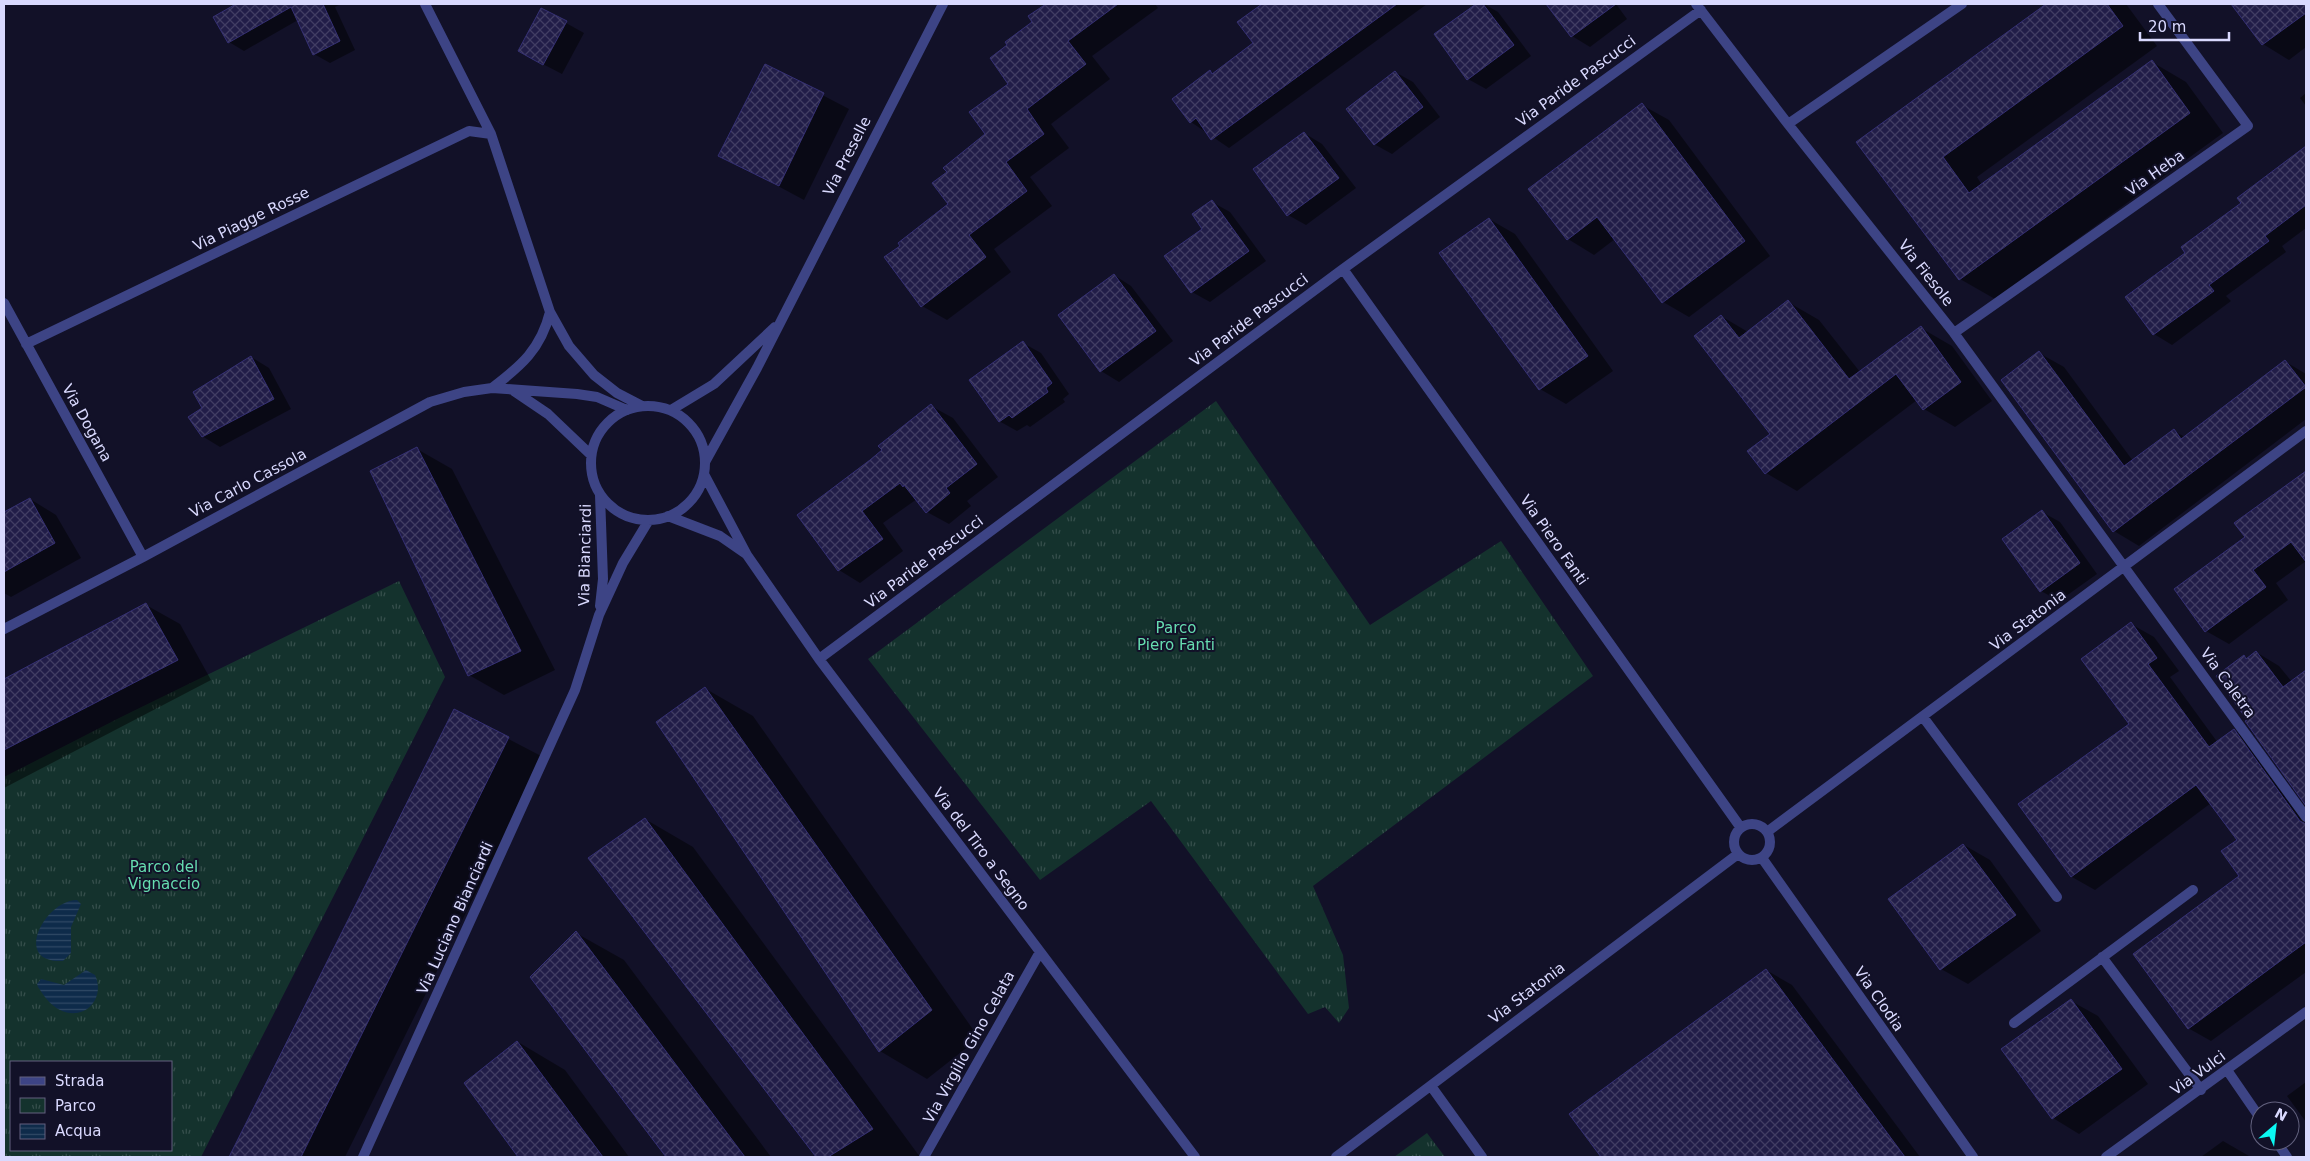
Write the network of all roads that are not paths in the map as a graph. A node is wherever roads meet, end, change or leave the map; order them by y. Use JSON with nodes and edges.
{"nodes":[{"id":1,"x":425,"y":4,"type":"edge"},
{"id":2,"x":943,"y":4,"type":"edge"},
{"id":3,"x":1962,"y":4,"type":"edge"},
{"id":4,"x":2158,"y":4,"type":"edge"},
{"id":5,"x":1699,"y":7,"type":"edge"},
{"id":6,"x":1788,"y":124,"type":"junction"},
{"id":7,"x":491,"y":134,"type":"junction"},
{"id":8,"x":1343,"y":269,"type":"junction"},
{"id":9,"x":4,"y":303,"type":"edge"},
{"id":10,"x":550,"y":312,"type":"junction"},
{"id":11,"x":779,"y":322,"type":"junction"},
{"id":12,"x":1954,"y":333,"type":"junction"},
{"id":13,"x":26,"y":344,"type":"junction"},
{"id":14,"x":492,"y":388,"type":"junction"},
{"id":15,"x":513,"y":390,"type":"junction"},
{"id":16,"x":642,"y":406,"type":"junction"},
{"id":17,"x":627,"y":410,"type":"junction"},
{"id":18,"x":671,"y":410,"type":"junction"},
{"id":19,"x":2306,"y":431,"type":"edge"},
{"id":20,"x":591,"y":455,"type":"junction"},
{"id":21,"x":705,"y":462,"type":"junction"},
{"id":22,"x":704,"y":474,"type":"junction"},
{"id":23,"x":600,"y":495,"type":"junction"},
{"id":24,"x":668,"y":516,"type":"junction"},
{"id":25,"x":649,"y":520,"type":"junction"},
{"id":26,"x":747,"y":555,"type":"junction"},
{"id":27,"x":144,"y":557,"type":"junction"},
{"id":28,"x":2125,"y":566,"type":"junction"},
{"id":29,"x":599,"y":615,"type":"junction"},
{"id":30,"x":4,"y":629,"type":"edge"},
{"id":31,"x":819,"y":659,"type":"junction"},
{"id":32,"x":575,"y":690,"type":"joint"},
{"id":33,"x":1924,"y":717,"type":"junction"},
{"id":34,"x":2306,"y":818,"type":"edge"},
{"id":35,"x":1740,"y":828,"type":"junction"},
{"id":36,"x":1767,"y":832,"type":"junction"},
{"id":37,"x":1738,"y":854,"type":"junction"},
{"id":38,"x":1762,"y":858,"type":"junction"},
{"id":39,"x":2193,"y":890,"type":"dead end"},
{"id":40,"x":2057,"y":897,"type":"dead end"},
{"id":41,"x":1040,"y":952,"type":"junction"},
{"id":42,"x":2102,"y":957,"type":"junction"},
{"id":43,"x":2306,"y":1012,"type":"edge"},
{"id":44,"x":2014,"y":1023,"type":"dead end"},
{"id":45,"x":2227,"y":1070,"type":"junction"},
{"id":46,"x":1431,"y":1086,"type":"junction"},
{"id":47,"x":2201,"y":1090,"type":"junction"},
{"id":48,"x":2250,"y":1103,"type":"edge"},
{"id":49,"x":2113,"y":1155,"type":"edge"},
{"id":50,"x":363,"y":1157,"type":"edge"},
{"id":51,"x":924,"y":1157,"type":"edge"},
{"id":52,"x":1195,"y":1157,"type":"edge"},
{"id":53,"x":1336,"y":1157,"type":"edge"},
{"id":54,"x":1482,"y":1157,"type":"edge"},
{"id":55,"x":1973,"y":1157,"type":"edge"}],
"edges":[{"from":1,"to":7,"type":"street"},
{"from":2,"to":11,"type":"street","name":"Via Preselle"},
{"from":3,"to":6,"type":"street"},
{"from":4,"to":12,"type":"street","name":"Via Heba"},
{"from":5,"to":6,"type":"street","name":"Via Fiesole"},
{"from":5,"to":8,"type":"street","name":"Via Paride Pascucci"},
{"from":6,"to":12,"type":"street","name":"Via Fiesole"},
{"from":7,"to":10,"type":"street"},
{"from":7,"to":13,"type":"street","name":"Via Piagge Rosse"},
{"from":8,"to":31,"type":"street","name":"Via Paride Pascucci"},
{"from":8,"to":35,"type":"street","name":"Via Piero Fanti"},
{"from":9,"to":13,"type":"street","name":"Via Dogana"},
{"from":10,"to":14,"type":"street"},
{"from":10,"to":16,"type":"street"},
{"from":11,"to":18,"type":"street","name":"Via Preselle"},
{"from":11,"to":21,"type":"street","name":"Via Preselle"},
{"from":12,"to":28,"type":"street","name":"Via Fiesole"},
{"from":13,"to":27,"type":"street","name":"Via Dogana"},
{"from":14,"to":15,"type":"street","name":"Via Carlo Cassola"},
{"from":14,"to":27,"type":"street","name":"Via Carlo Cassola"},
{"from":15,"to":17,"type":"street","name":"Via Carlo Cassola"},
{"from":15,"to":20,"type":"street","name":"Via Carlo Cassola"},
{"from":16,"to":17,"type":"street"},
{"from":16,"to":18,"type":"street"},
{"from":17,"to":20,"type":"street"},
{"from":18,"to":21,"type":"street"},
{"from":19,"to":28,"type":"street","name":"Via Statonia"},
{"from":20,"to":23,"type":"street"},
{"from":21,"to":22,"type":"street"},
{"from":22,"to":24,"type":"street"},
{"from":22,"to":26,"type":"street","name":"Via del Tiro a Segno"},
{"from":23,"to":25,"type":"street"},
{"from":23,"to":29,"type":"street","name":"Via Bianciardi"},
{"from":24,"to":25,"type":"street"},
{"from":24,"to":26,"type":"street","name":"Via del Tiro a Segno"},
{"from":25,"to":29,"type":"street","name":"Via Bianciardi"},
{"from":26,"to":31,"type":"street","name":"Via del Tiro a Segno"},
{"from":27,"to":30,"type":"street","name":"Via Carlo Cassola"},
{"from":28,"to":33,"type":"street","name":"Via Statonia"},
{"from":28,"to":34,"type":"street","name":"Via Caletra"},
{"from":29,"to":32,"type":"street","name":"Via Bianciardi"},
{"from":31,"to":41,"type":"street","name":"Via del Tiro a Segno"},
{"from":32,"to":50,"type":"street","name":"Via Luciano Bianciardi"},
{"from":33,"to":36,"type":"street","name":"Via Statonia"},
{"from":33,"to":40,"type":"street"},
{"from":35,"to":36,"type":"street"},
{"from":35,"to":37,"type":"street"},
{"from":36,"to":38,"type":"street"},
{"from":37,"to":38,"type":"street"},
{"from":37,"to":46,"type":"street","name":"Via Statonia"},
{"from":38,"to":55,"type":"street","name":"Via Clodia"},
{"from":39,"to":42,"type":"street"},
{"from":41,"to":51,"type":"street","name":"Via Virgilio Gino Celata"},
{"from":41,"to":52,"type":"street","name":"Via del Tiro a Segno"},
{"from":42,"to":44,"type":"street"},
{"from":42,"to":47,"type":"street"},
{"from":43,"to":45,"type":"street","name":"Via Vulci"},
{"from":45,"to":47,"type":"street","name":"Via Vulci"},
{"from":45,"to":48,"type":"street"},
{"from":46,"to":53,"type":"street","name":"Via Statonia"},
{"from":46,"to":54,"type":"street"},
{"from":47,"to":49,"type":"street","name":"Via Vulci"}]}
